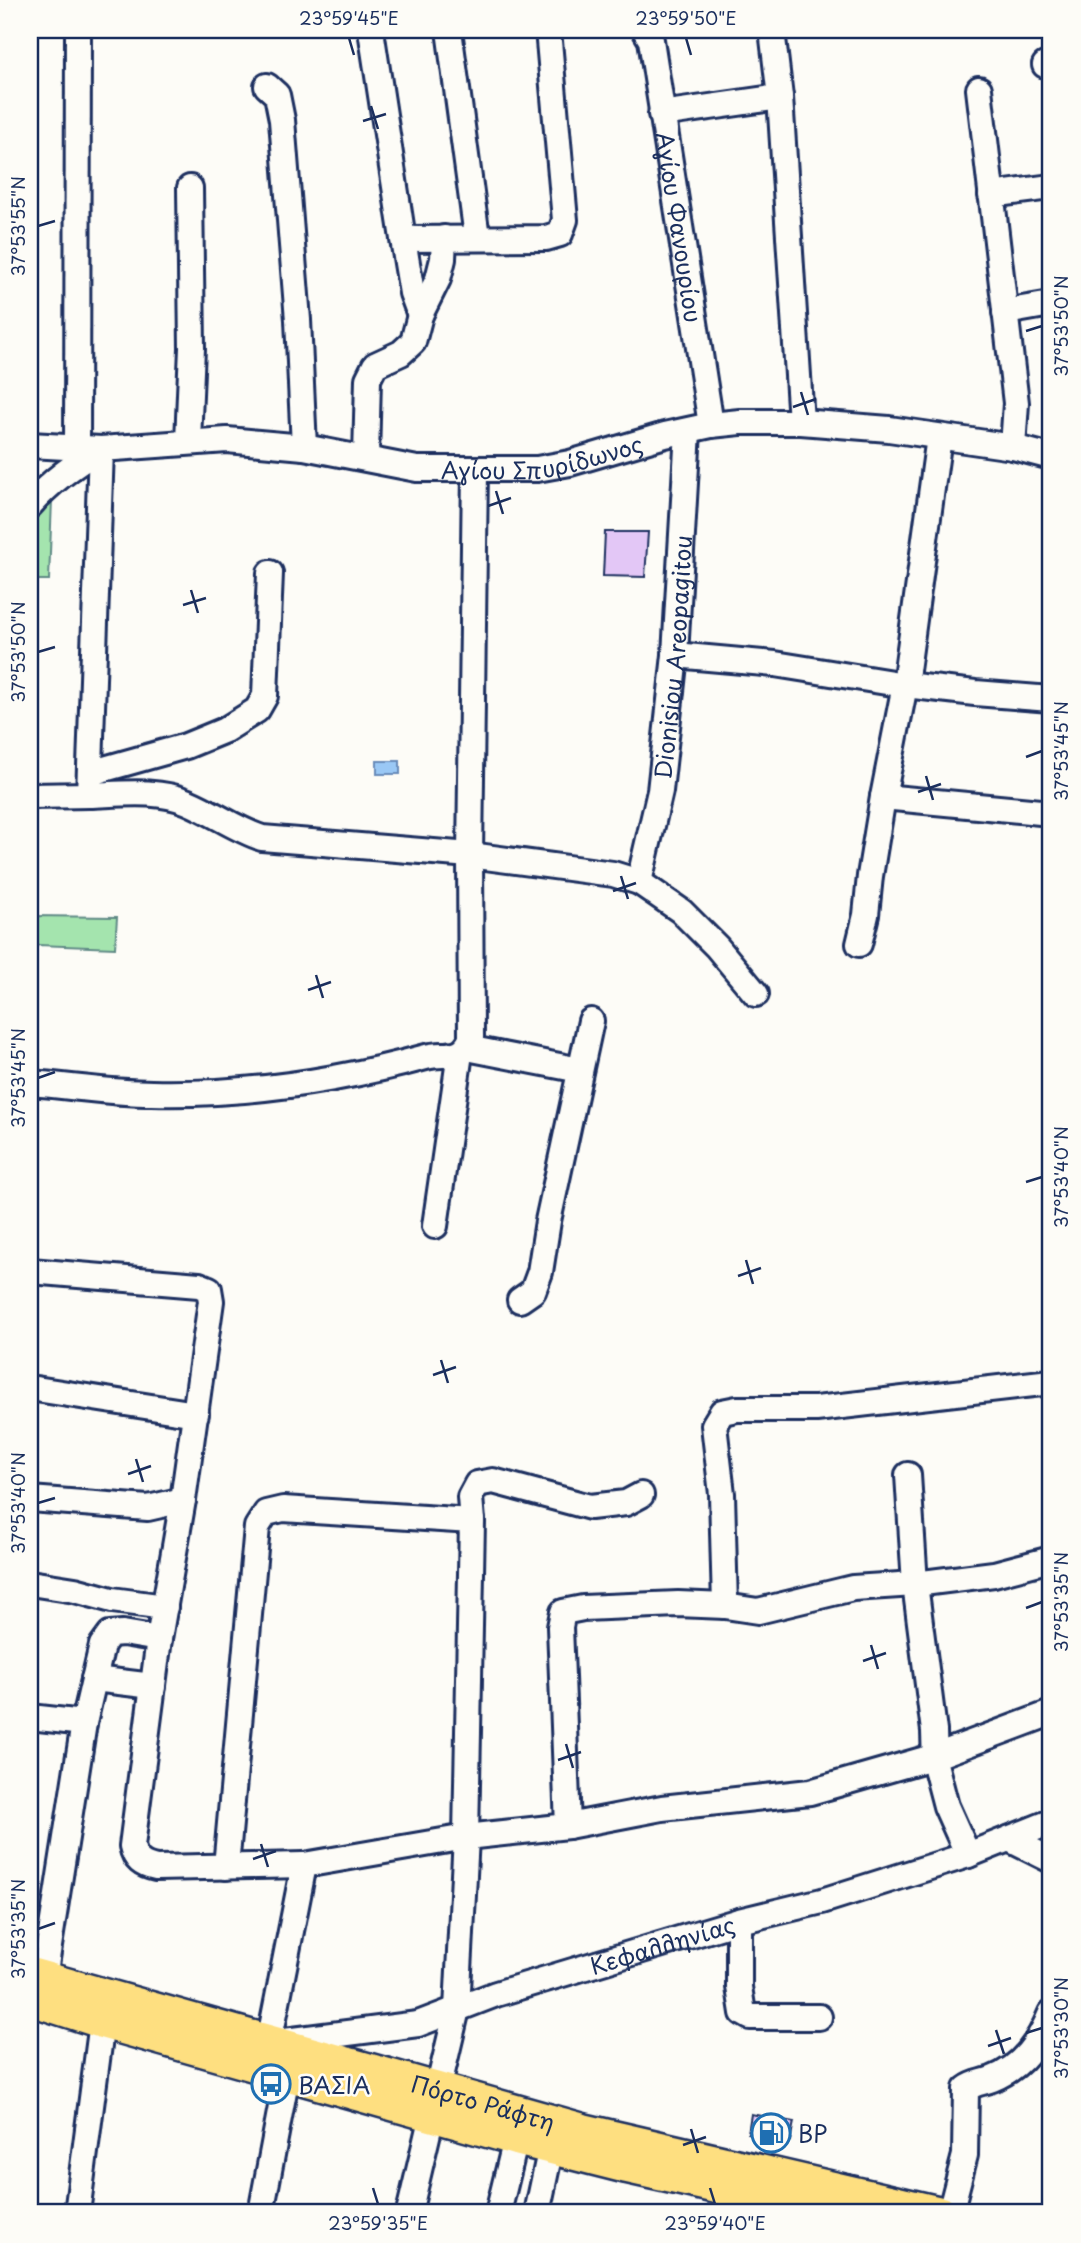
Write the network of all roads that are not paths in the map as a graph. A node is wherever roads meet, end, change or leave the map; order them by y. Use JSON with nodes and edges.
{"nodes":[{"id":1,"x":78,"y":30,"type":"edge"},
{"id":2,"x":371,"y":30,"type":"edge"},
{"id":3,"x":449,"y":30,"type":"edge"},
{"id":4,"x":548,"y":30,"type":"edge"},
{"id":5,"x":646,"y":30,"type":"edge"},
{"id":6,"x":772,"y":30,"type":"edge"},
{"id":7,"x":267,"y":86,"type":"dead end"},
{"id":8,"x":979,"y":89,"type":"dead end"},
{"id":9,"x":780,"y":97,"type":"junction"},
{"id":10,"x":661,"y":114,"type":"junction"},
{"id":11,"x":1051,"y":187,"type":"edge"},
{"id":12,"x":190,"y":188,"type":"dead end"},
{"id":13,"x":991,"y":195,"type":"junction"},
{"id":14,"x":477,"y":237,"type":"junction"},
{"id":15,"x":402,"y":239,"type":"junction"},
{"id":16,"x":444,"y":239,"type":"junction"},
{"id":17,"x":1051,"y":304,"type":"edge"},
{"id":18,"x":1005,"y":312,"type":"junction"},
{"id":19,"x":421,"y":315,"type":"junction"},
{"id":20,"x":801,"y":422,"type":"junction"},
{"id":21,"x":699,"y":428,"type":"junction"},
{"id":22,"x":939,"y":437,"type":"junction"},
{"id":23,"x":188,"y":441,"type":"junction"},
{"id":24,"x":30,"y":445,"type":"edge"},
{"id":25,"x":304,"y":447,"type":"junction"},
{"id":26,"x":1013,"y":447,"type":"junction"},
{"id":27,"x":78,"y":448,"type":"junction"},
{"id":28,"x":1051,"y":457,"type":"edge"},
{"id":29,"x":366,"y":458,"type":"junction"},
{"id":30,"x":475,"y":470,"type":"junction"},
{"id":31,"x":55,"y":479,"type":"junction"},
{"id":32,"x":30,"y":505,"type":"edge"},
{"id":33,"x":270,"y":573,"type":"dead end"},
{"id":34,"x":675,"y":655,"type":"junction"},
{"id":35,"x":905,"y":685,"type":"junction"},
{"id":36,"x":1051,"y":699,"type":"edge"},
{"id":37,"x":90,"y":784,"type":"junction"},
{"id":38,"x":30,"y":796,"type":"edge"},
{"id":39,"x":883,"y":797,"type":"junction"},
{"id":40,"x":1051,"y":813,"type":"edge"},
{"id":41,"x":470,"y":855,"type":"junction"},
{"id":42,"x":639,"y":882,"type":"junction"},
{"id":43,"x":859,"y":944,"type":"dead end"},
{"id":44,"x":756,"y":994,"type":"dead end"},
{"id":45,"x":591,"y":1021,"type":"dead end"},
{"id":46,"x":463,"y":1050,"type":"junction"},
{"id":47,"x":580,"y":1070,"type":"junction"},
{"id":48,"x":30,"y":1083,"type":"edge"},
{"id":49,"x":435,"y":1226,"type":"dead end"},
{"id":50,"x":30,"y":1271,"type":"edge"},
{"id":51,"x":520,"y":1300,"type":"dead end"},
{"id":52,"x":1051,"y":1382,"type":"edge"},
{"id":53,"x":36,"y":1389,"type":"dead end"},
{"id":54,"x":195,"y":1414,"type":"junction"},
{"id":55,"x":908,"y":1475,"type":"dead end"},
{"id":56,"x":641,"y":1495,"type":"dead end"},
{"id":57,"x":30,"y":1499,"type":"edge"},
{"id":58,"x":183,"y":1500,"type":"junction"},
{"id":59,"x":472,"y":1521,"type":"junction"},
{"id":60,"x":1051,"y":1559,"type":"edge"},
{"id":61,"x":30,"y":1583,"type":"edge"},
{"id":62,"x":915,"y":1584,"type":"junction"},
{"id":63,"x":725,"y":1606,"type":"junction"},
{"id":64,"x":165,"y":1607,"type":"junction"},
{"id":65,"x":159,"y":1639,"type":"junction"},
{"id":66,"x":94,"y":1679,"type":"junction"},
{"id":67,"x":153,"y":1686,"type":"junction"},
{"id":68,"x":1051,"y":1713,"type":"edge"},
{"id":69,"x":30,"y":1717,"type":"edge"},
{"id":70,"x":84,"y":1723,"type":"junction"},
{"id":71,"x":936,"y":1756,"type":"junction"},
{"id":72,"x":1051,"y":1822,"type":"edge"},
{"id":73,"x":568,"y":1826,"type":"junction"},
{"id":74,"x":466,"y":1837,"type":"junction"},
{"id":75,"x":1009,"y":1839,"type":"junction"},
{"id":76,"x":968,"y":1855,"type":"junction"},
{"id":77,"x":1051,"y":1860,"type":"edge"},
{"id":78,"x":304,"y":1865,"type":"junction"},
{"id":79,"x":226,"y":1867,"type":"junction"},
{"id":80,"x":739,"y":1921,"type":"junction"},
{"id":81,"x":35,"y":1984,"type":"edge"},
{"id":82,"x":457,"y":2009,"type":"junction"},
{"id":83,"x":1051,"y":2013,"type":"edge"},
{"id":84,"x":818,"y":2017,"type":"dead end"},
{"id":85,"x":102,"y":2022,"type":"junction"},
{"id":86,"x":269,"y":2043,"type":"junction"},
{"id":87,"x":287,"y":2075,"type":"junction"},
{"id":88,"x":435,"y":2102,"type":"junction"},
{"id":89,"x":516,"y":2139,"type":"junction"},
{"id":90,"x":551,"y":2147,"type":"junction"},
{"id":91,"x":77,"y":2213,"type":"edge"},
{"id":92,"x":261,"y":2213,"type":"edge"},
{"id":93,"x":409,"y":2213,"type":"edge"},
{"id":94,"x":498,"y":2213,"type":"edge"},
{"id":95,"x":537,"y":2213,"type":"edge"},
{"id":96,"x":833,"y":2213,"type":"edge"},
{"id":97,"x":941,"y":2213,"type":"edge"},
{"id":98,"x":950,"y":2213,"type":"edge"}],
"edges":[{"from":1,"to":27,"type":"street"},
{"from":2,"to":15,"type":"street"},
{"from":3,"to":14,"type":"street"},
{"from":4,"to":14,"type":"street"},
{"from":5,"to":10,"type":"street","name":"Αγίου Φανουρίου"},
{"from":6,"to":9,"type":"street"},
{"from":7,"to":25,"type":"street"},
{"from":8,"to":13,"type":"street"},
{"from":9,"to":10,"type":"street"},
{"from":9,"to":20,"type":"street"},
{"from":10,"to":21,"type":"street","name":"Αγίου Φανουρίου"},
{"from":11,"to":13,"type":"street"},
{"from":12,"to":23,"type":"street"},
{"from":13,"to":18,"type":"street"},
{"from":14,"to":16,"type":"street"},
{"from":15,"to":16,"type":"street"},
{"from":15,"to":19,"type":"street"},
{"from":16,"to":19,"type":"street"},
{"from":17,"to":18,"type":"street"},
{"from":18,"to":26,"type":"street"},
{"from":19,"to":29,"type":"street"},
{"from":20,"to":21,"type":"street","name":"Αγίου Σπυρίδωνος"},
{"from":20,"to":22,"type":"street","name":"Αγίου Σπυρίδωνος"},
{"from":21,"to":30,"type":"street","name":"Αγίου Σπυρίδωνος"},
{"from":21,"to":34,"type":"street","name":"Dionisiou Areopagitou"},
{"from":22,"to":26,"type":"street","name":"Αγίου Σπυρίδωνος"},
{"from":22,"to":35,"type":"street"},
{"from":23,"to":25,"type":"street","name":"Αγίου Σπυρίδωνος"},
{"from":23,"to":27,"type":"street","name":"Αγίου Σπυρίδωνος"},
{"from":24,"to":27,"type":"street","name":"Αγίου Σπυρίδωνος"},
{"from":25,"to":29,"type":"street","name":"Αγίου Σπυρίδωνος"},
{"from":26,"to":28,"type":"street","name":"Αγίου Σπυρίδωνος"},
{"from":27,"to":31,"type":"street"},
{"from":27,"to":31,"type":"street"},
{"from":27,"to":37,"type":"street"},
{"from":29,"to":30,"type":"street","name":"Αγίου Σπυρίδωνος"},
{"from":30,"to":41,"type":"street"},
{"from":31,"to":32,"type":"street"},
{"from":33,"to":37,"type":"street"},
{"from":34,"to":35,"type":"street"},
{"from":34,"to":42,"type":"street","name":"Dionisiou Areopagitou"},
{"from":35,"to":36,"type":"street"},
{"from":35,"to":39,"type":"street"},
{"from":37,"to":38,"type":"street"},
{"from":37,"to":41,"type":"street"},
{"from":39,"to":40,"type":"street"},
{"from":39,"to":43,"type":"street"},
{"from":41,"to":42,"type":"street"},
{"from":41,"to":46,"type":"street"},
{"from":42,"to":44,"type":"street"},
{"from":45,"to":47,"type":"street"},
{"from":46,"to":47,"type":"street"},
{"from":46,"to":48,"type":"street"},
{"from":46,"to":49,"type":"street"},
{"from":47,"to":51,"type":"street"},
{"from":50,"to":54,"type":"street"},
{"from":52,"to":63,"type":"street"},
{"from":53,"to":54,"type":"street"},
{"from":54,"to":58,"type":"street"},
{"from":55,"to":62,"type":"street"},
{"from":56,"to":59,"type":"street"},
{"from":57,"to":58,"type":"street"},
{"from":58,"to":64,"type":"street"},
{"from":59,"to":74,"type":"street"},
{"from":59,"to":79,"type":"street"},
{"from":60,"to":62,"type":"street"},
{"from":61,"to":64,"type":"street"},
{"from":62,"to":63,"type":"street"},
{"from":62,"to":71,"type":"street"},
{"from":63,"to":73,"type":"street"},
{"from":64,"to":65,"type":"street"},
{"from":65,"to":66,"type":"street"},
{"from":65,"to":67,"type":"street"},
{"from":66,"to":67,"type":"street"},
{"from":66,"to":70,"type":"street"},
{"from":67,"to":79,"type":"street"},
{"from":68,"to":71,"type":"street"},
{"from":69,"to":70,"type":"street"},
{"from":70,"to":81,"type":"street"},
{"from":71,"to":73,"type":"street"},
{"from":71,"to":76,"type":"street"},
{"from":72,"to":75,"type":"street","name":"Κεφαλληνίας"},
{"from":73,"to":74,"type":"street"},
{"from":74,"to":78,"type":"street"},
{"from":74,"to":82,"type":"street"},
{"from":75,"to":76,"type":"street","name":"Κεφαλληνίας"},
{"from":75,"to":77,"type":"street"},
{"from":76,"to":80,"type":"street","name":"Κεφαλληνίας"},
{"from":78,"to":79,"type":"street"},
{"from":78,"to":86,"type":"street"},
{"from":80,"to":82,"type":"street","name":"Κεφαλληνίας"},
{"from":80,"to":84,"type":"street"},
{"from":81,"to":85,"type":"main road","name":"Πόρτο Ράφτη"},
{"from":81,"to":86,"type":"main road","name":"Πόρτο Ράφτη"},
{"from":82,"to":86,"type":"street","name":"Κεφαλληνίας"},
{"from":82,"to":88,"type":"street"},
{"from":83,"to":98,"type":"street"},
{"from":85,"to":87,"type":"main road","name":"Πόρτο Ράφτη"},
{"from":85,"to":91,"type":"street"},
{"from":86,"to":88,"type":"main road","name":"Πόρτο Ράφτη"},
{"from":87,"to":88,"type":"main road","name":"Πόρτο Ράφτη"},
{"from":87,"to":92,"type":"street"},
{"from":88,"to":89,"type":"main road","name":"Πόρτο Ράφτη"},
{"from":88,"to":93,"type":"street"},
{"from":88,"to":97,"type":"main road","name":"Πόρτο Ράφτη"},
{"from":89,"to":90,"type":"main road","name":"Πόρτο Ράφτη"},
{"from":89,"to":94,"type":"street"},
{"from":90,"to":95,"type":"street"},
{"from":90,"to":96,"type":"main road","name":"Πόρτο Ράφτη"}]}
